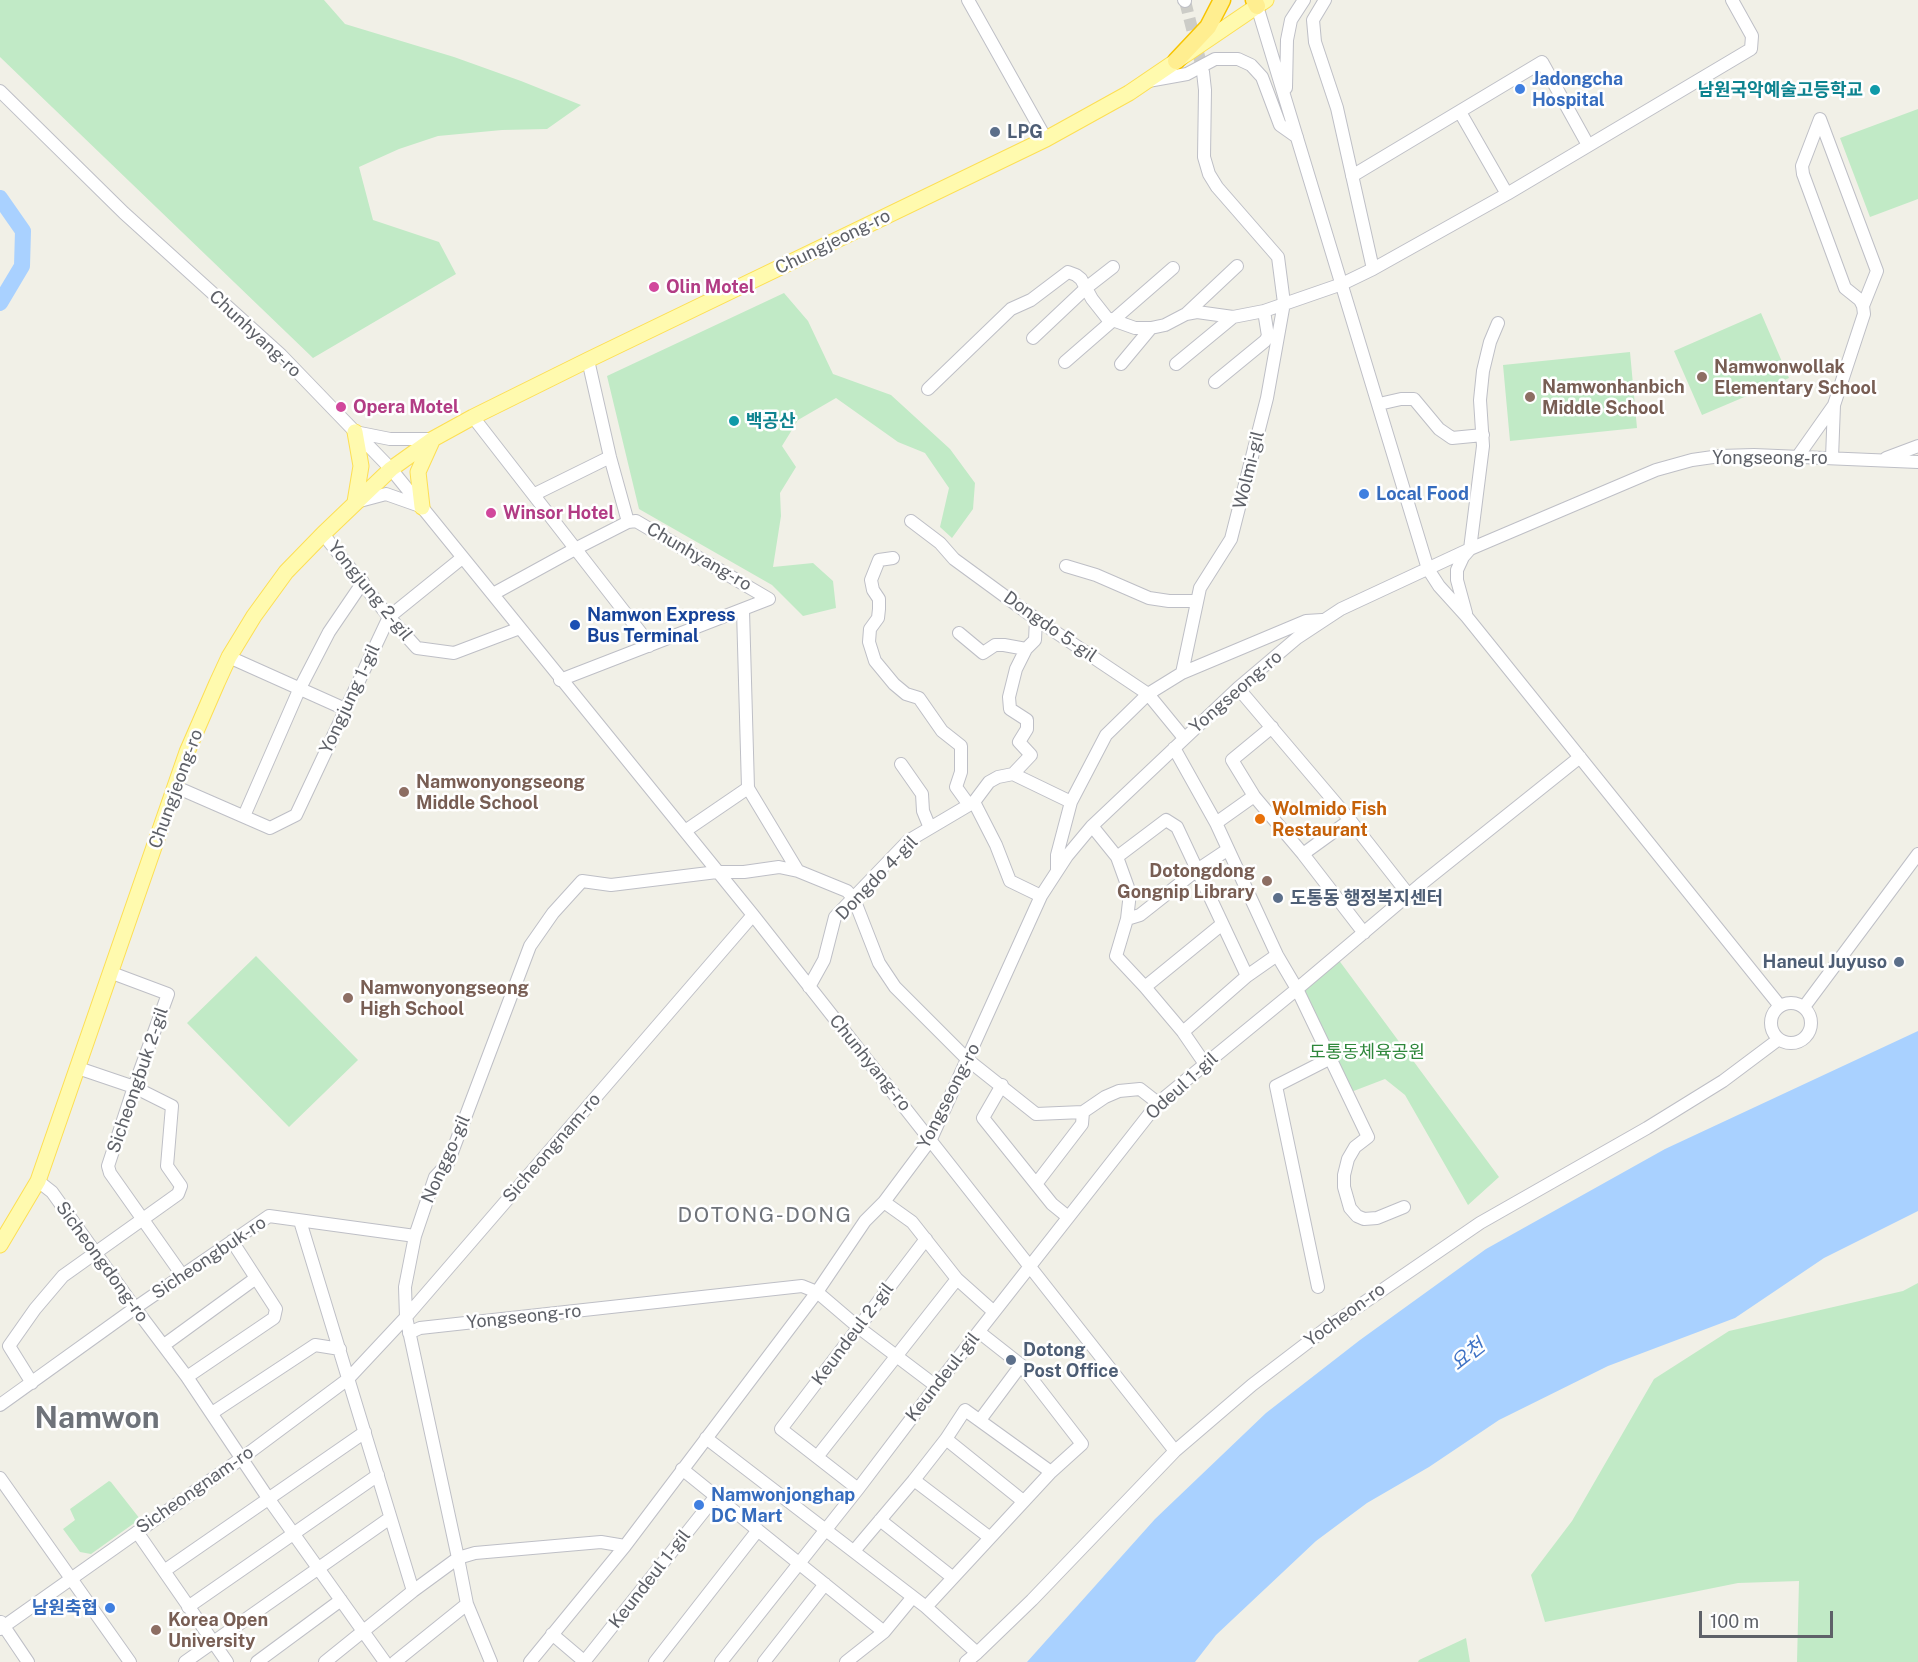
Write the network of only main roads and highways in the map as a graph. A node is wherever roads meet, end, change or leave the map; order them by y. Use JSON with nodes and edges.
{"nodes":[{"id":1,"x":1222,"y":0,"type":"edge"},
{"id":2,"x":1258,"y":2,"type":"edge"},
{"id":3,"x":1176,"y":61,"type":"junction"},
{"id":4,"x":355,"y":432,"type":"road end"},
{"id":5,"x":433,"y":439,"type":"junction"},
{"id":6,"x":355,"y":502,"type":"junction"},
{"id":7,"x":422,"y":507,"type":"road end"},
{"id":8,"x":0,"y":1245,"type":"edge"}],
"edges":[{"from":1,"to":3,"type":"highway"},
{"from":2,"to":3,"type":"main road","name":"Chungjeong-ro"},
{"from":3,"to":5,"type":"main road","name":"Chungjeong-ro"},
{"from":4,"to":6,"type":"main road"},
{"from":5,"to":6,"type":"main road","name":"Chungjeong-ro"},
{"from":5,"to":7,"type":"main road"},
{"from":6,"to":8,"type":"main road","name":"Chungjeong-ro"}]}
